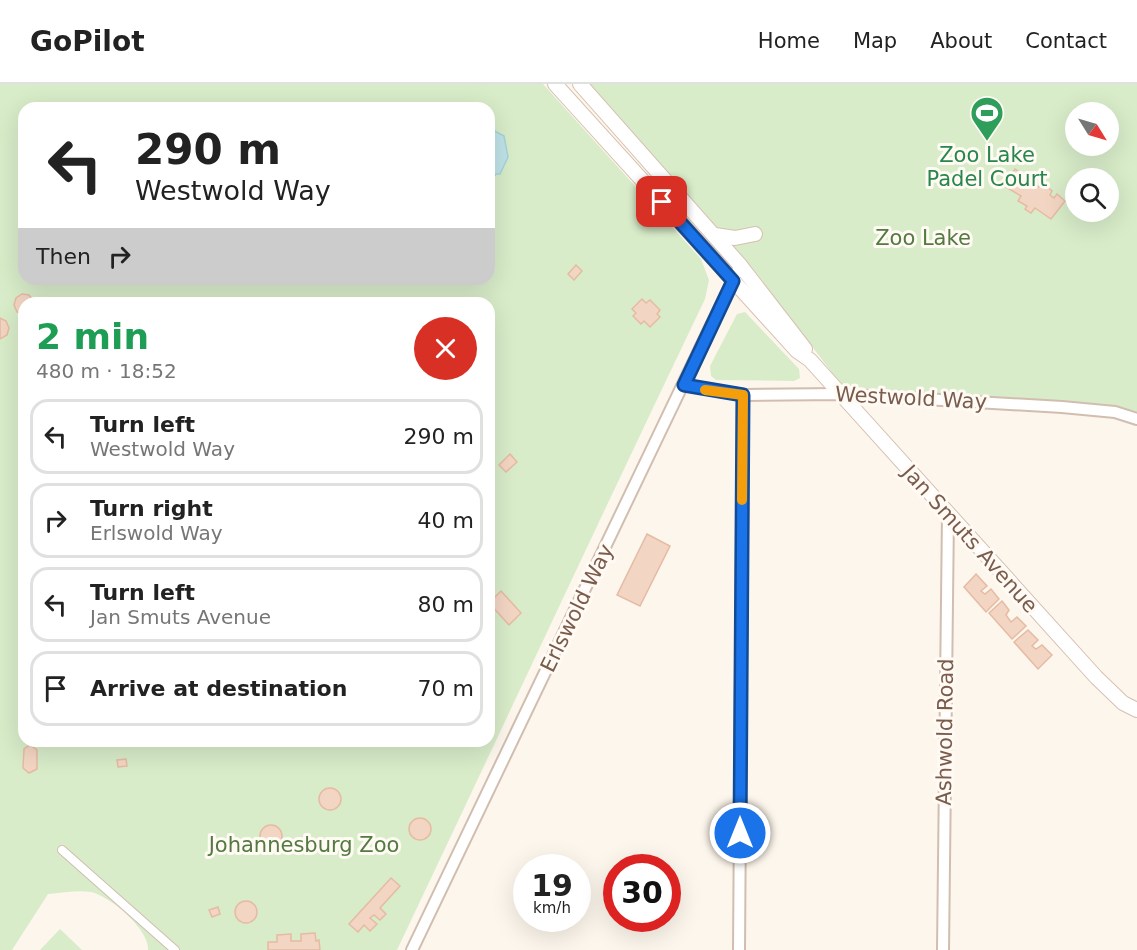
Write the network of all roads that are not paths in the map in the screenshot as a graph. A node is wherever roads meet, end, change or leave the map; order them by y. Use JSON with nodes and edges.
{"nodes":[{"id":1,"x":555,"y":84,"type":"edge"},
{"id":2,"x":580,"y":84,"type":"edge"},
{"id":3,"x":755,"y":234,"type":"dead end"},
{"id":4,"x":715,"y":235,"type":"junction"},
{"id":5,"x":740,"y":265,"type":"junction"},
{"id":6,"x":733,"y":281,"type":"junction"},
{"id":7,"x":810,"y":360,"type":"junction"},
{"id":8,"x":684,"y":385,"type":"junction"},
{"id":9,"x":839,"y":393,"type":"junction"},
{"id":10,"x":743,"y":395,"type":"junction"},
{"id":11,"x":1137,"y":419,"type":"edge"},
{"id":12,"x":948,"y":514,"type":"junction"},
{"id":13,"x":1137,"y":710,"type":"edge"},
{"id":14,"x":62,"y":850,"type":"dead end"},
{"id":15,"x":175,"y":950,"type":"edge"},
{"id":16,"x":412,"y":950,"type":"edge"},
{"id":17,"x":739,"y":950,"type":"edge"},
{"id":18,"x":943,"y":950,"type":"edge"}],
"edges":[{"from":1,"to":6,"type":"main road","name":"Jan Smuts Avenue"},
{"from":2,"to":4,"type":"main road","name":"Jan Smuts Avenue"},
{"from":3,"to":4,"type":"main road"},
{"from":4,"to":5,"type":"main road","name":"Jan Smuts Avenue"},
{"from":5,"to":6,"type":"street","name":"Erlswold Way"},
{"from":5,"to":7,"type":"main road","name":"Jan Smuts Avenue"},
{"from":6,"to":7,"type":"main road","name":"Jan Smuts Avenue"},
{"from":6,"to":8,"type":"street","name":"Erlswold Way"},
{"from":7,"to":9,"type":"main road","name":"Jan Smuts Avenue"},
{"from":8,"to":10,"type":"street","name":"Westwold Way"},
{"from":8,"to":16,"type":"street","name":"Erlswold Way"},
{"from":9,"to":10,"type":"street","name":"Westwold Way"},
{"from":9,"to":11,"type":"street","name":"Westwold Way"},
{"from":9,"to":12,"type":"main road","name":"Jan Smuts Avenue"},
{"from":10,"to":17,"type":"street"},
{"from":12,"to":13,"type":"main road","name":"Jan Smuts Avenue"},
{"from":12,"to":18,"type":"street","name":"Ashwold Road"},
{"from":14,"to":15,"type":"street"}]}
